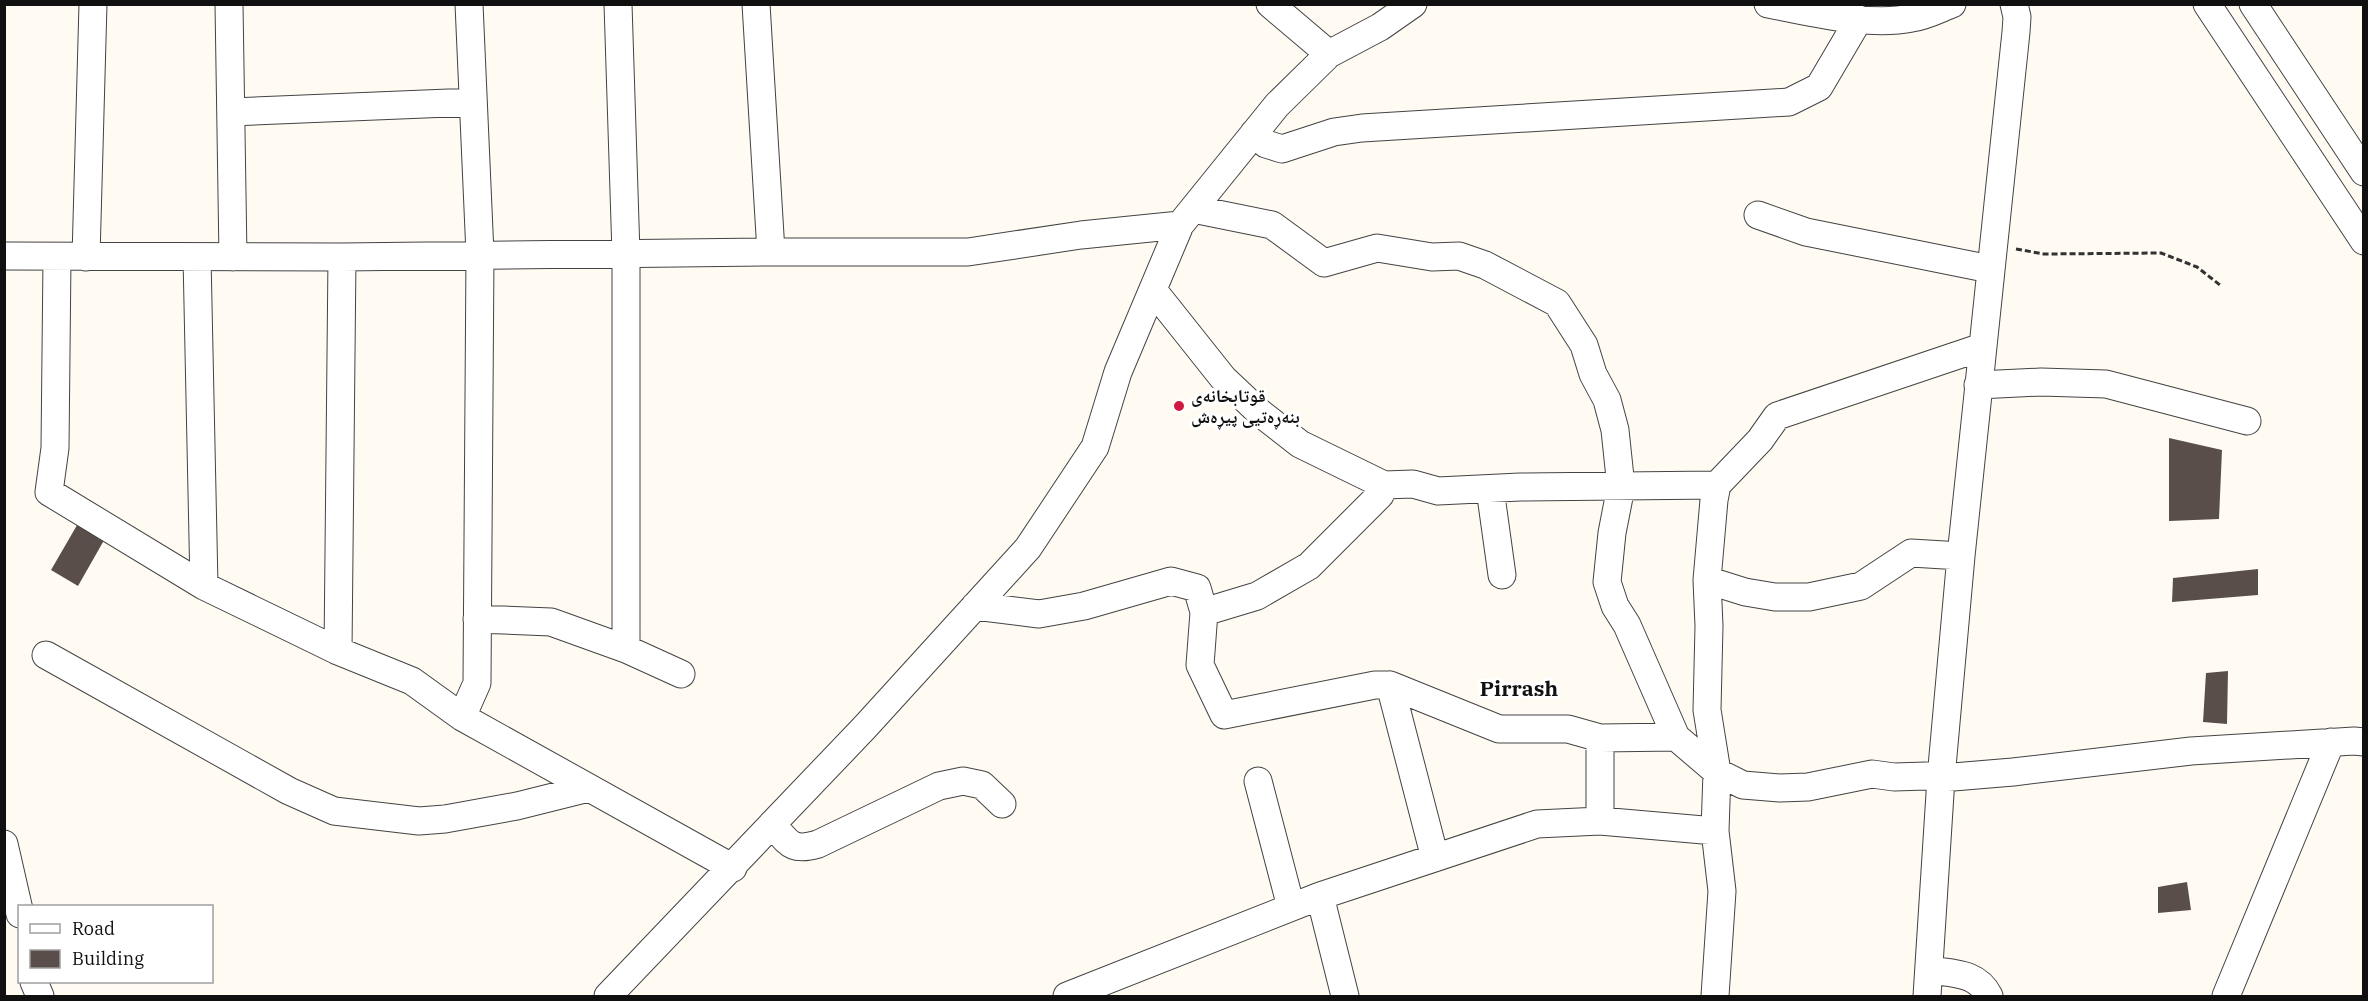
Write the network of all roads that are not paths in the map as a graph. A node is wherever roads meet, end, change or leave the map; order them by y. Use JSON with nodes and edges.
{"nodes":[{"id":1,"x":93,"y":4,"type":"edge"},
{"id":2,"x":229,"y":4,"type":"edge"},
{"id":3,"x":469,"y":4,"type":"edge"},
{"id":4,"x":618,"y":4,"type":"edge"},
{"id":5,"x":756,"y":4,"type":"edge"},
{"id":6,"x":1270,"y":4,"type":"edge"},
{"id":7,"x":1413,"y":4,"type":"edge"},
{"id":8,"x":1768,"y":4,"type":"edge"},
{"id":9,"x":1952,"y":4,"type":"edge"},
{"id":10,"x":2207,"y":4,"type":"edge"},
{"id":11,"x":2253,"y":4,"type":"edge"},
{"id":12,"x":2015,"y":5,"type":"edge"},
{"id":13,"x":1859,"y":19,"type":"junction"},
{"id":14,"x":1329,"y":54,"type":"junction"},
{"id":15,"x":473,"y":102,"type":"junction"},
{"id":16,"x":231,"y":112,"type":"junction"},
{"id":17,"x":1254,"y":133,"type":"junction"},
{"id":18,"x":2364,"y":172,"type":"edge"},
{"id":19,"x":1758,"y":215,"type":"dead end"},
{"id":20,"x":1186,"y":217,"type":"junction"},
{"id":21,"x":2364,"y":242,"type":"edge"},
{"id":22,"x":771,"y":252,"type":"junction"},
{"id":23,"x":626,"y":254,"type":"junction"},
{"id":24,"x":480,"y":255,"type":"junction"},
{"id":25,"x":4,"y":256,"type":"edge"},
{"id":26,"x":86,"y":257,"type":"junction"},
{"id":27,"x":197,"y":257,"type":"junction"},
{"id":28,"x":233,"y":257,"type":"junction"},
{"id":29,"x":342,"y":257,"type":"junction"},
{"id":30,"x":57,"y":258,"type":"junction"},
{"id":31,"x":1992,"y":258,"type":"junction"},
{"id":32,"x":1153,"y":290,"type":"junction"},
{"id":33,"x":1982,"y":347,"type":"junction"},
{"id":34,"x":1978,"y":385,"type":"junction"},
{"id":35,"x":2247,"y":421,"type":"dead end"},
{"id":36,"x":1384,"y":484,"type":"junction"},
{"id":37,"x":1717,"y":485,"type":"junction"},
{"id":38,"x":1621,"y":487,"type":"junction"},
{"id":39,"x":1490,"y":489,"type":"junction"},
{"id":40,"x":1961,"y":556,"type":"junction"},
{"id":41,"x":1502,"y":575,"type":"dead end"},
{"id":42,"x":1707,"y":580,"type":"junction"},
{"id":43,"x":204,"y":586,"type":"junction"},
{"id":44,"x":975,"y":606,"type":"junction"},
{"id":45,"x":1204,"y":612,"type":"junction"},
{"id":46,"x":477,"y":619,"type":"junction"},
{"id":47,"x":626,"y":649,"type":"junction"},
{"id":48,"x":338,"y":651,"type":"junction"},
{"id":49,"x":45,"y":655,"type":"dead end"},
{"id":50,"x":681,"y":674,"type":"dead end"},
{"id":51,"x":1390,"y":685,"type":"junction"},
{"id":52,"x":462,"y":717,"type":"junction"},
{"id":53,"x":1676,"y":736,"type":"junction"},
{"id":54,"x":1600,"y":738,"type":"junction"},
{"id":55,"x":2331,"y":742,"type":"junction"},
{"id":56,"x":2364,"y":742,"type":"edge"},
{"id":57,"x":1717,"y":772,"type":"junction"},
{"id":58,"x":1941,"y":778,"type":"junction"},
{"id":59,"x":1258,"y":781,"type":"dead end"},
{"id":60,"x":589,"y":788,"type":"junction"},
{"id":61,"x":1002,"y":804,"type":"dead end"},
{"id":62,"x":1600,"y":821,"type":"junction"},
{"id":63,"x":772,"y":824,"type":"junction"},
{"id":64,"x":1715,"y":831,"type":"junction"},
{"id":65,"x":4,"y":844,"type":"edge"},
{"id":66,"x":1436,"y":858,"type":"junction"},
{"id":67,"x":733,"y":868,"type":"junction"},
{"id":68,"x":1320,"y":896,"type":"junction"},
{"id":69,"x":18,"y":905,"type":"edge"},
{"id":70,"x":1291,"y":907,"type":"junction"},
{"id":71,"x":1928,"y":983,"type":"edge"},
{"id":72,"x":608,"y":996,"type":"edge"},
{"id":73,"x":1067,"y":996,"type":"edge"},
{"id":74,"x":1345,"y":996,"type":"edge"},
{"id":75,"x":1715,"y":996,"type":"edge"},
{"id":76,"x":1989,"y":996,"type":"edge"},
{"id":77,"x":2226,"y":996,"type":"edge"}],
"edges":[{"from":1,"to":26,"type":"street"},
{"from":2,"to":16,"type":"street"},
{"from":3,"to":15,"type":"street"},
{"from":4,"to":23,"type":"street"},
{"from":5,"to":22,"type":"street"},
{"from":6,"to":14,"type":"street"},
{"from":7,"to":14,"type":"street"},
{"from":8,"to":13,"type":"street"},
{"from":9,"to":13,"type":"street"},
{"from":10,"to":21,"type":"street"},
{"from":11,"to":18,"type":"street"},
{"from":12,"to":31,"type":"street"},
{"from":13,"to":17,"type":"street"},
{"from":14,"to":17,"type":"street"},
{"from":15,"to":16,"type":"street"},
{"from":15,"to":24,"type":"street"},
{"from":16,"to":28,"type":"street"},
{"from":17,"to":20,"type":"street"},
{"from":19,"to":31,"type":"street"},
{"from":20,"to":22,"type":"street"},
{"from":20,"to":32,"type":"street"},
{"from":20,"to":38,"type":"street"},
{"from":22,"to":23,"type":"street"},
{"from":23,"to":24,"type":"street"},
{"from":23,"to":47,"type":"street"},
{"from":24,"to":29,"type":"street"},
{"from":24,"to":46,"type":"street"},
{"from":25,"to":30,"type":"street"},
{"from":26,"to":27,"type":"street"},
{"from":26,"to":30,"type":"street"},
{"from":27,"to":28,"type":"street"},
{"from":27,"to":43,"type":"street"},
{"from":28,"to":29,"type":"street"},
{"from":29,"to":48,"type":"street"},
{"from":30,"to":43,"type":"street"},
{"from":31,"to":33,"type":"street"},
{"from":32,"to":36,"type":"street"},
{"from":32,"to":44,"type":"street"},
{"from":33,"to":34,"type":"street"},
{"from":33,"to":37,"type":"street"},
{"from":34,"to":35,"type":"street"},
{"from":34,"to":40,"type":"street"},
{"from":36,"to":39,"type":"street"},
{"from":36,"to":45,"type":"street"},
{"from":37,"to":38,"type":"street"},
{"from":37,"to":42,"type":"street"},
{"from":38,"to":39,"type":"street"},
{"from":38,"to":53,"type":"street"},
{"from":39,"to":41,"type":"street"},
{"from":40,"to":42,"type":"street"},
{"from":40,"to":58,"type":"street"},
{"from":42,"to":57,"type":"street"},
{"from":43,"to":48,"type":"street"},
{"from":44,"to":45,"type":"street"},
{"from":44,"to":63,"type":"street"},
{"from":45,"to":51,"type":"street"},
{"from":46,"to":47,"type":"street"},
{"from":46,"to":52,"type":"street"},
{"from":47,"to":50,"type":"street"},
{"from":48,"to":52,"type":"street"},
{"from":49,"to":60,"type":"street"},
{"from":51,"to":54,"type":"street"},
{"from":51,"to":66,"type":"street"},
{"from":52,"to":60,"type":"street"},
{"from":53,"to":54,"type":"street"},
{"from":53,"to":57,"type":"street"},
{"from":54,"to":62,"type":"street"},
{"from":55,"to":56,"type":"street"},
{"from":55,"to":58,"type":"street"},
{"from":55,"to":77,"type":"street"},
{"from":57,"to":58,"type":"street"},
{"from":57,"to":64,"type":"street"},
{"from":58,"to":71,"type":"street"},
{"from":59,"to":70,"type":"street"},
{"from":60,"to":67,"type":"street"},
{"from":61,"to":63,"type":"street"},
{"from":62,"to":64,"type":"street"},
{"from":62,"to":66,"type":"street"},
{"from":63,"to":67,"type":"street"},
{"from":64,"to":75,"type":"street"},
{"from":65,"to":69,"type":"street"},
{"from":66,"to":68,"type":"street"},
{"from":67,"to":72,"type":"street"},
{"from":68,"to":70,"type":"street"},
{"from":68,"to":74,"type":"street"},
{"from":70,"to":73,"type":"street"},
{"from":71,"to":76,"type":"street"}]}
